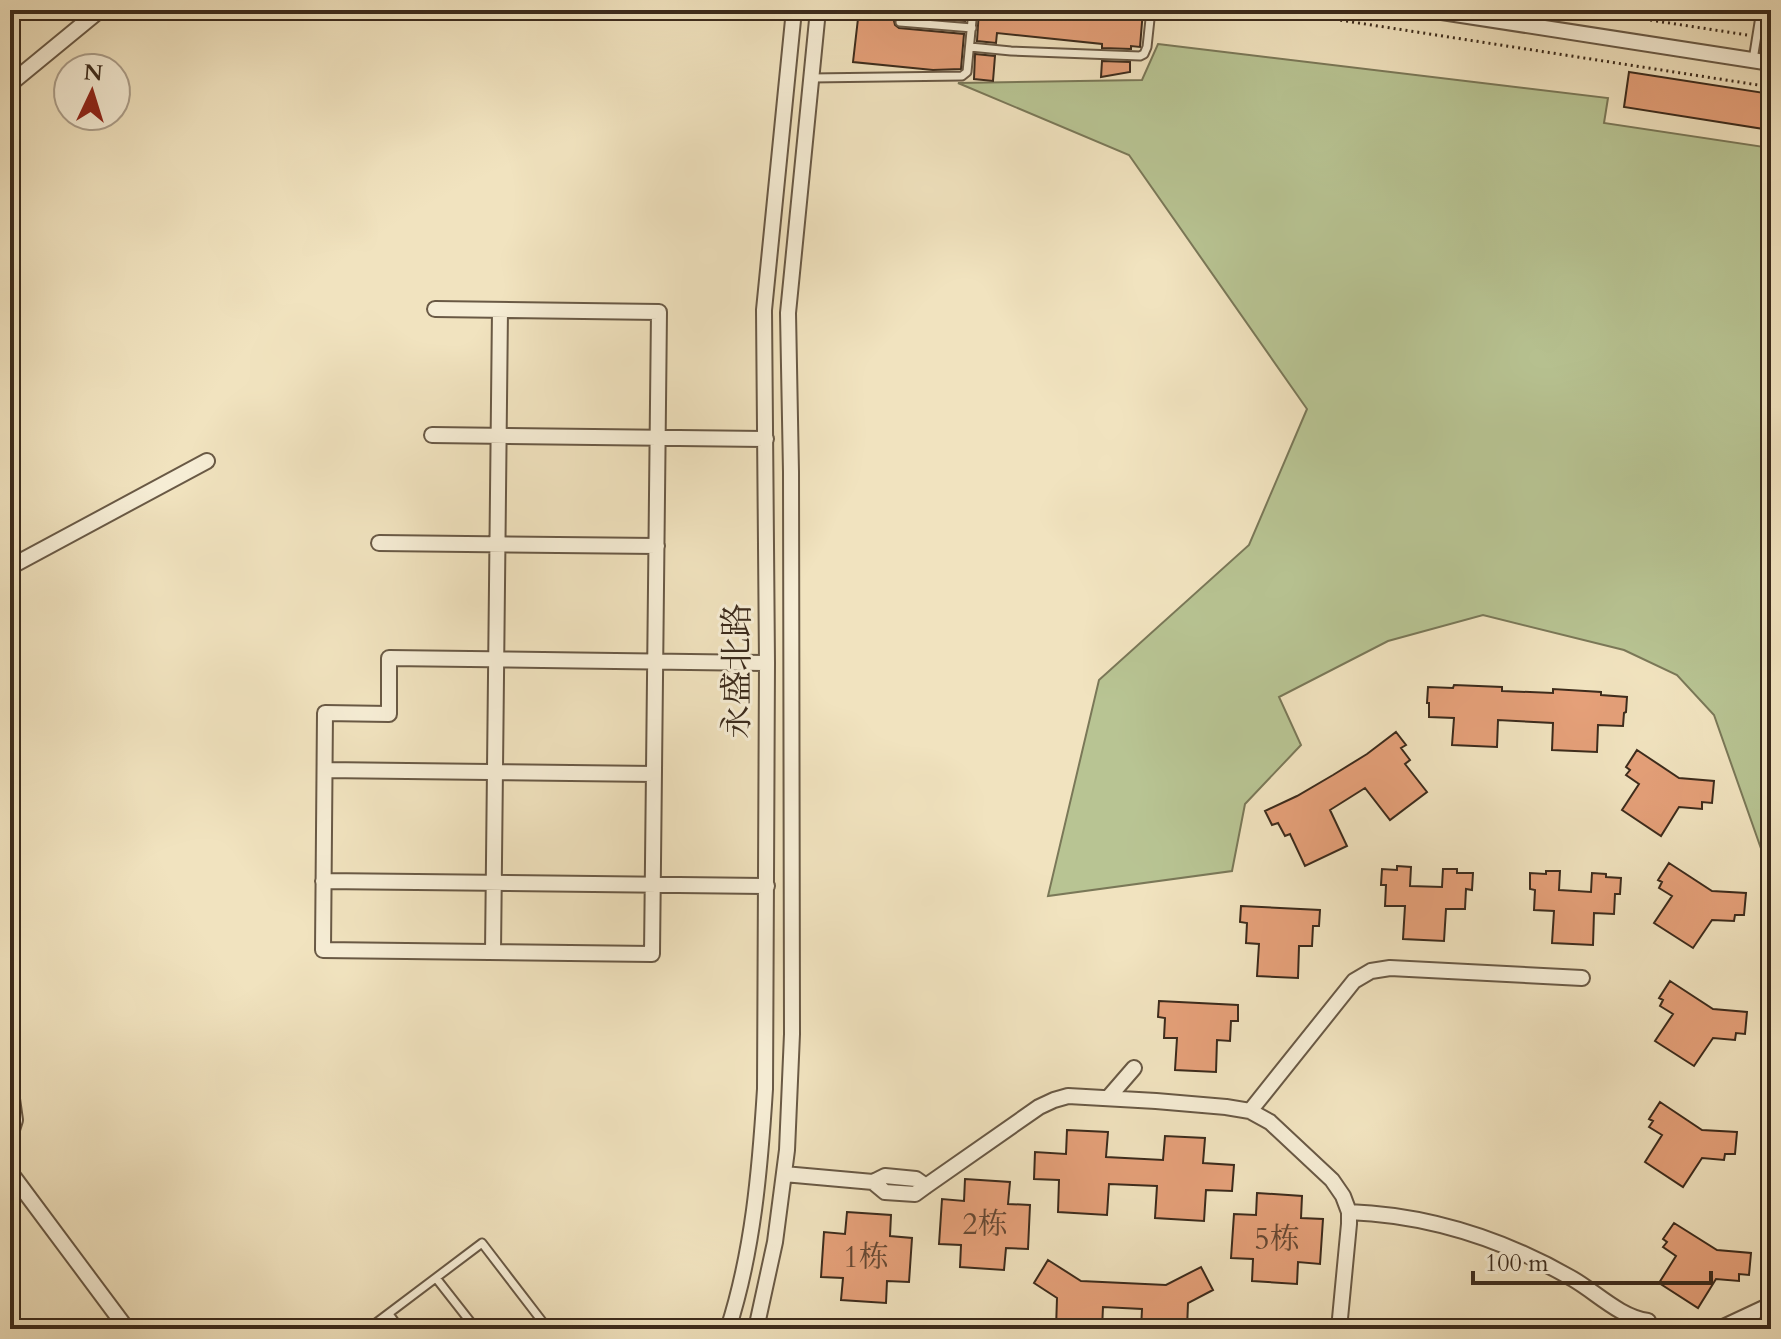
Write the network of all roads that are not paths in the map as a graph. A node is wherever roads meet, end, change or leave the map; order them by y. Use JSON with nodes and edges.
{"nodes":[{"id":1,"x":100,"y":10,"type":"edge"},
{"id":2,"x":794,"y":10,"type":"edge"},
{"id":3,"x":818,"y":10,"type":"edge"},
{"id":4,"x":973,"y":10,"type":"edge"},
{"id":5,"x":1151,"y":10,"type":"edge"},
{"id":6,"x":1429,"y":10,"type":"edge"},
{"id":7,"x":1746,"y":10,"type":"edge"},
{"id":8,"x":1481,"y":14,"type":"edge"},
{"id":9,"x":1760,"y":14,"type":"edge"},
{"id":10,"x":1771,"y":21,"type":"edge"},
{"id":11,"x":900,"y":22,"type":"dead end"},
{"id":12,"x":972,"y":28,"type":"junction"},
{"id":13,"x":970,"y":47,"type":"junction"},
{"id":14,"x":1753,"y":60,"type":"junction"},
{"id":15,"x":1771,"y":63,"type":"edge"},
{"id":16,"x":811,"y":78,"type":"junction"},
{"id":17,"x":10,"y":84,"type":"edge"},
{"id":18,"x":435,"y":309,"type":"dead end"},
{"id":19,"x":500,"y":310,"type":"junction"},
{"id":20,"x":432,"y":435,"type":"dead end"},
{"id":21,"x":499,"y":435,"type":"junction"},
{"id":22,"x":658,"y":437,"type":"junction"},
{"id":23,"x":766,"y":439,"type":"junction"},
{"id":24,"x":207,"y":461,"type":"dead end"},
{"id":25,"x":379,"y":543,"type":"dead end"},
{"id":26,"x":497,"y":544,"type":"junction"},
{"id":27,"x":657,"y":546,"type":"junction"},
{"id":28,"x":10,"y":567,"type":"edge"},
{"id":29,"x":496,"y":659,"type":"junction"},
{"id":30,"x":655,"y":661,"type":"junction"},
{"id":31,"x":767,"y":663,"type":"junction"},
{"id":32,"x":325,"y":770,"type":"junction"},
{"id":33,"x":495,"y":772,"type":"junction"},
{"id":34,"x":654,"y":774,"type":"junction"},
{"id":35,"x":323,"y":881,"type":"junction"},
{"id":36,"x":494,"y":883,"type":"junction"},
{"id":37,"x":652,"y":885,"type":"junction"},
{"id":38,"x":767,"y":886,"type":"junction"},
{"id":39,"x":493,"y":952,"type":"junction"},
{"id":40,"x":1582,"y":978,"type":"dead end"},
{"id":41,"x":1134,"y":1068,"type":"dead end"},
{"id":42,"x":10,"y":1085,"type":"edge"},
{"id":43,"x":1108,"y":1098,"type":"junction"},
{"id":44,"x":1250,"y":1111,"type":"junction"},
{"id":45,"x":10,"y":1136,"type":"edge"},
{"id":46,"x":10,"y":1172,"type":"edge"},
{"id":47,"x":784,"y":1174,"type":"junction"},
{"id":48,"x":1349,"y":1212,"type":"junction"},
{"id":49,"x":436,"y":1278,"type":"junction"},
{"id":50,"x":1766,"y":1307,"type":"dead end"},
{"id":51,"x":389,"y":1314,"type":"junction"},
{"id":52,"x":1648,"y":1321,"type":"dead end"},
{"id":53,"x":1740,"y":1325,"type":"edge"},
{"id":54,"x":127,"y":1329,"type":"edge"},
{"id":55,"x":368,"y":1329,"type":"edge"},
{"id":56,"x":400,"y":1329,"type":"edge"},
{"id":57,"x":476,"y":1329,"type":"edge"},
{"id":58,"x":548,"y":1329,"type":"edge"},
{"id":59,"x":728,"y":1329,"type":"edge"},
{"id":60,"x":756,"y":1329,"type":"edge"},
{"id":61,"x":1339,"y":1329,"type":"edge"},
{"id":62,"x":1719,"y":1329,"type":"edge"}],
"edges":[{"from":1,"to":17,"type":"street"},
{"from":2,"to":23,"type":"street","name":"永盛北路"},
{"from":3,"to":16,"type":"street","name":"永盛北路"},
{"from":4,"to":12,"type":"lane"},
{"from":5,"to":13,"type":"lane"},
{"from":6,"to":8,"type":"street"},
{"from":7,"to":9,"type":"lane"},
{"from":8,"to":14,"type":"street"},
{"from":9,"to":10,"type":"lane"},
{"from":9,"to":14,"type":"lane"},
{"from":11,"to":12,"type":"lane"},
{"from":12,"to":13,"type":"lane"},
{"from":13,"to":16,"type":"lane"},
{"from":14,"to":15,"type":"street"},
{"from":16,"to":47,"type":"street","name":"永盛北路"},
{"from":18,"to":19,"type":"street"},
{"from":19,"to":21,"type":"street"},
{"from":19,"to":22,"type":"street"},
{"from":20,"to":21,"type":"street"},
{"from":21,"to":22,"type":"street"},
{"from":21,"to":26,"type":"street"},
{"from":22,"to":23,"type":"street"},
{"from":22,"to":27,"type":"street"},
{"from":23,"to":31,"type":"street","name":"永盛北路"},
{"from":24,"to":28,"type":"street"},
{"from":25,"to":26,"type":"street"},
{"from":26,"to":27,"type":"street"},
{"from":26,"to":29,"type":"street"},
{"from":27,"to":30,"type":"street"},
{"from":29,"to":30,"type":"street"},
{"from":29,"to":32,"type":"street"},
{"from":29,"to":33,"type":"street"},
{"from":30,"to":31,"type":"street"},
{"from":30,"to":34,"type":"street"},
{"from":31,"to":38,"type":"street","name":"永盛北路"},
{"from":32,"to":33,"type":"street"},
{"from":32,"to":35,"type":"street"},
{"from":33,"to":34,"type":"street"},
{"from":33,"to":36,"type":"street"},
{"from":34,"to":37,"type":"street"},
{"from":35,"to":36,"type":"street"},
{"from":35,"to":39,"type":"street"},
{"from":36,"to":37,"type":"street"},
{"from":36,"to":39,"type":"street"},
{"from":37,"to":38,"type":"street"},
{"from":37,"to":39,"type":"street"},
{"from":38,"to":59,"type":"street","name":"永盛北路"},
{"from":40,"to":44,"type":"street"},
{"from":41,"to":43,"type":"street"},
{"from":42,"to":45,"type":"street"},
{"from":43,"to":44,"type":"street"},
{"from":43,"to":47,"type":"street"},
{"from":44,"to":48,"type":"street"},
{"from":46,"to":54,"type":"street"},
{"from":47,"to":60,"type":"street","name":"永盛北路"},
{"from":48,"to":52,"type":"street"},
{"from":48,"to":61,"type":"street"},
{"from":49,"to":51,"type":"lane"},
{"from":49,"to":57,"type":"lane"},
{"from":49,"to":58,"type":"lane"},
{"from":50,"to":53,"type":"street"},
{"from":51,"to":55,"type":"lane"},
{"from":51,"to":56,"type":"lane"},
{"from":53,"to":62,"type":"street"}]}
